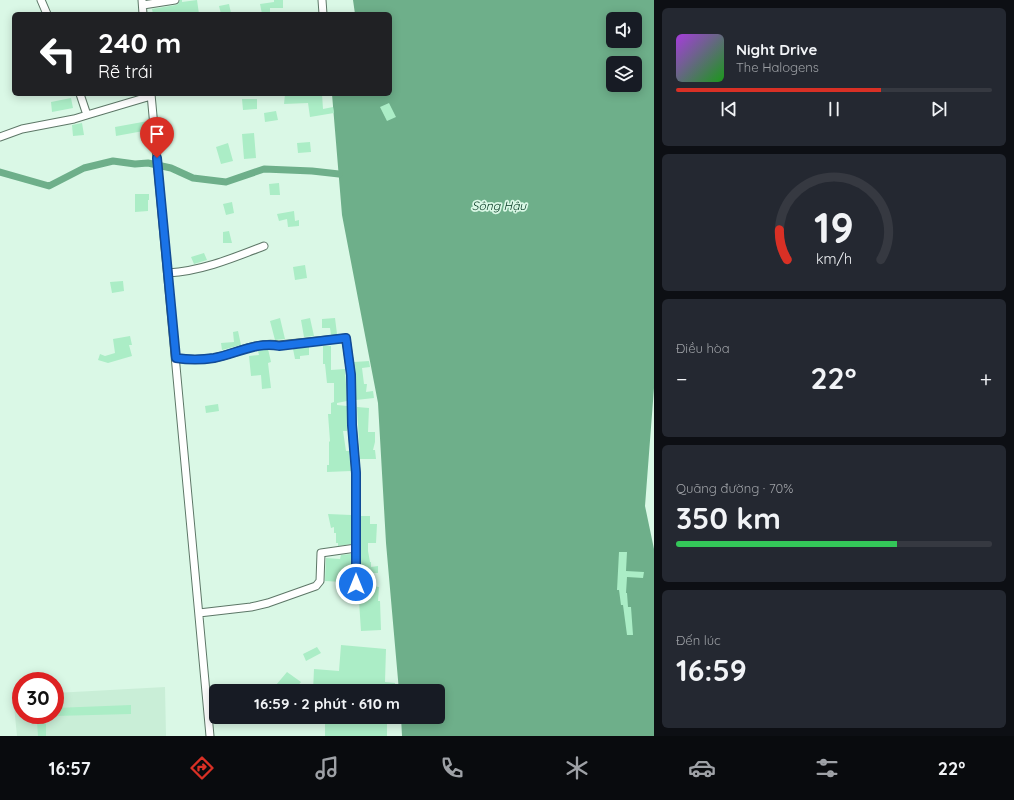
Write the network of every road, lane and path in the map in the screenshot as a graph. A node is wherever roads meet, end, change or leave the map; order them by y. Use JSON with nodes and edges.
{"nodes":[{"id":1,"x":40,"y":0,"type":"edge"},
{"id":2,"x":175,"y":0,"type":"edge"},
{"id":3,"x":322,"y":0,"type":"edge"},
{"id":4,"x":142,"y":3,"type":"edge"},
{"id":5,"x":47,"y":12,"type":"edge"},
{"id":6,"x":323,"y":12,"type":"edge"},
{"id":7,"x":81,"y":96,"type":"edge"},
{"id":8,"x":148,"y":96,"type":"edge"},
{"id":9,"x":151,"y":96,"type":"edge"},
{"id":10,"x":87,"y":115,"type":"junction"},
{"id":11,"x":0,"y":137,"type":"edge"},
{"id":12,"x":264,"y":246,"type":"dead end"},
{"id":13,"x":168,"y":273,"type":"junction"},
{"id":14,"x":176,"y":358,"type":"junction"},
{"id":15,"x":356,"y":548,"type":"junction"},
{"id":16,"x":356,"y":584,"type":"dead end"},
{"id":17,"x":199,"y":613,"type":"junction"},
{"id":18,"x":210,"y":736,"type":"edge"}],
"edges":[{"from":1,"to":5,"type":"street"},
{"from":2,"to":4,"type":"street"},
{"from":3,"to":6,"type":"street"},
{"from":7,"to":10,"type":"street"},
{"from":8,"to":10,"type":"street"},
{"from":9,"to":13,"type":"street"},
{"from":10,"to":11,"type":"street"},
{"from":12,"to":13,"type":"street"},
{"from":13,"to":14,"type":"street"},
{"from":14,"to":15,"type":"street"},
{"from":14,"to":17,"type":"street"},
{"from":15,"to":16,"type":"street"},
{"from":15,"to":17,"type":"street"},
{"from":17,"to":18,"type":"street"}]}
